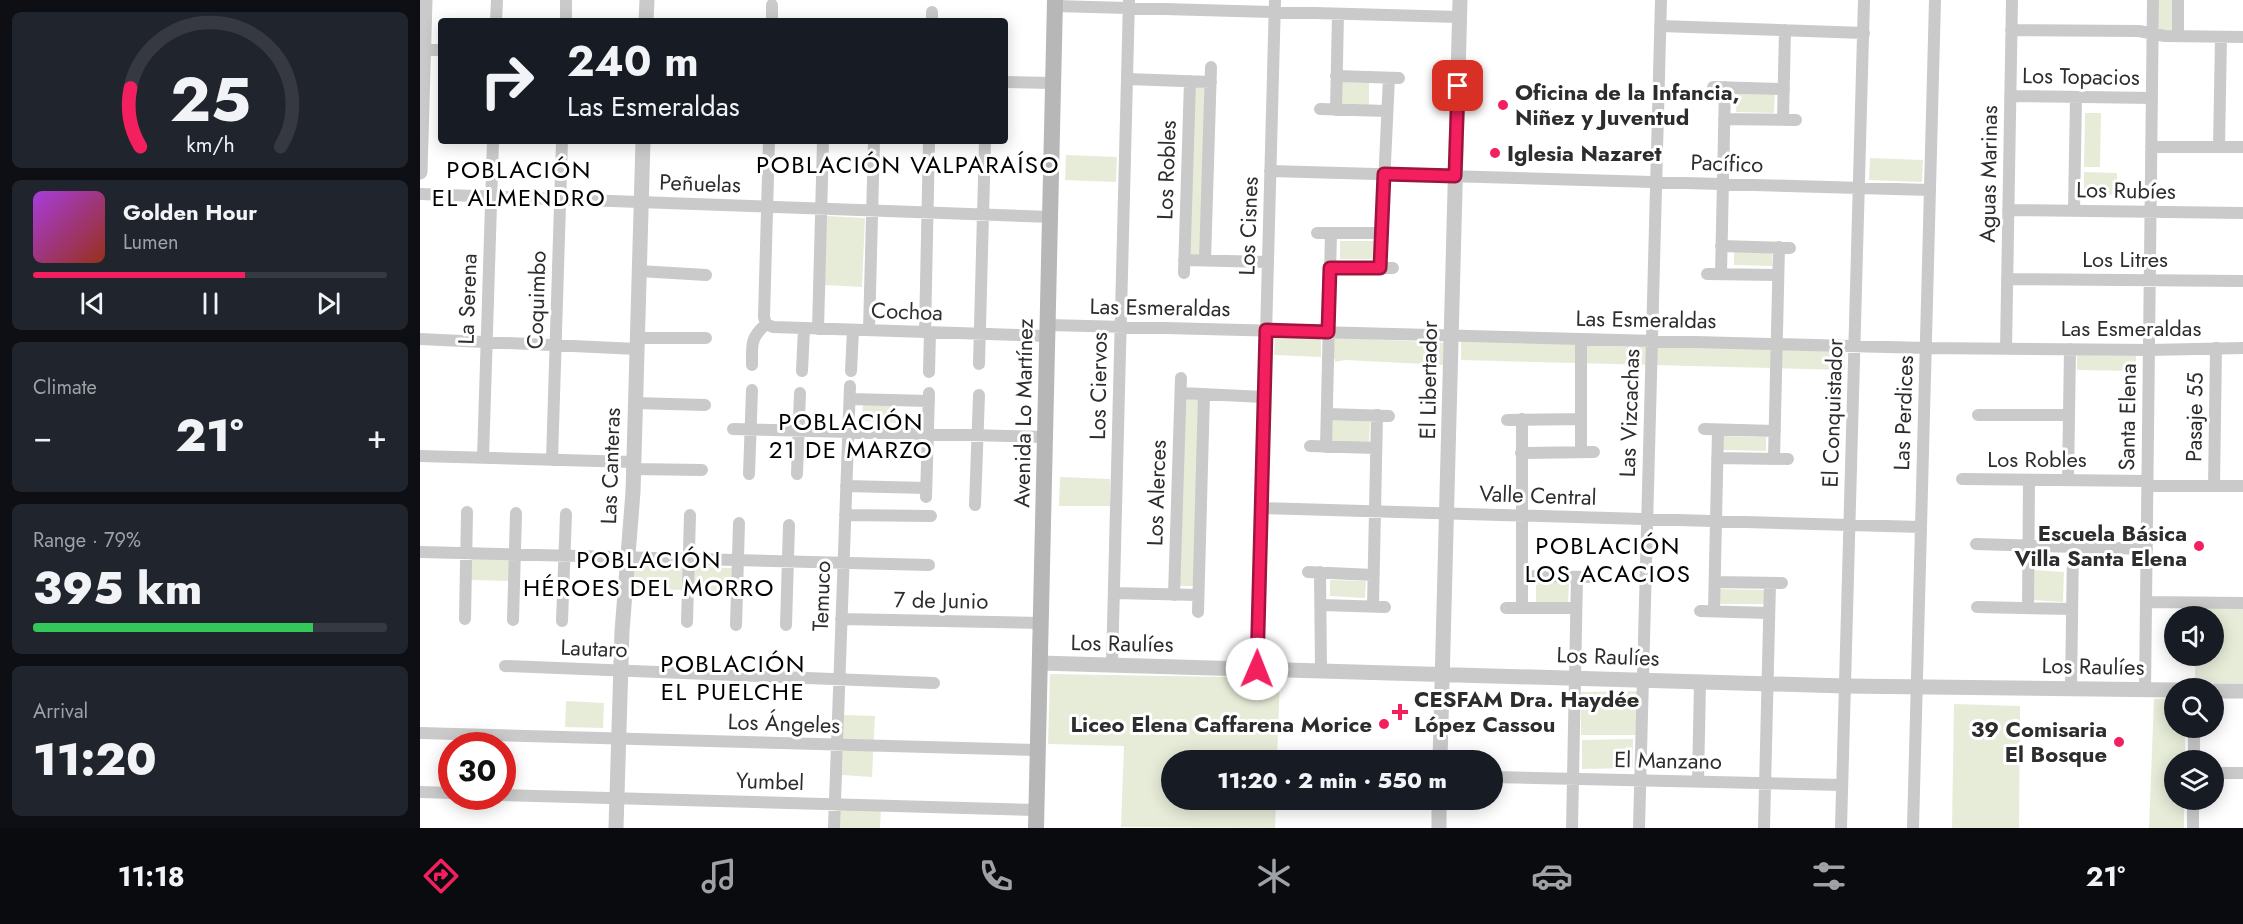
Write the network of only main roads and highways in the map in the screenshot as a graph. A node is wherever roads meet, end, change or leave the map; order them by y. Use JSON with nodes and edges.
{"nodes":[{"id":1,"x":1055,"y":3,"type":"edge"},
{"id":2,"x":1036,"y":828,"type":"edge"}],
"edges":[{"from":1,"to":2,"type":"main road","name":"Avenida Lo Martínez"}]}
